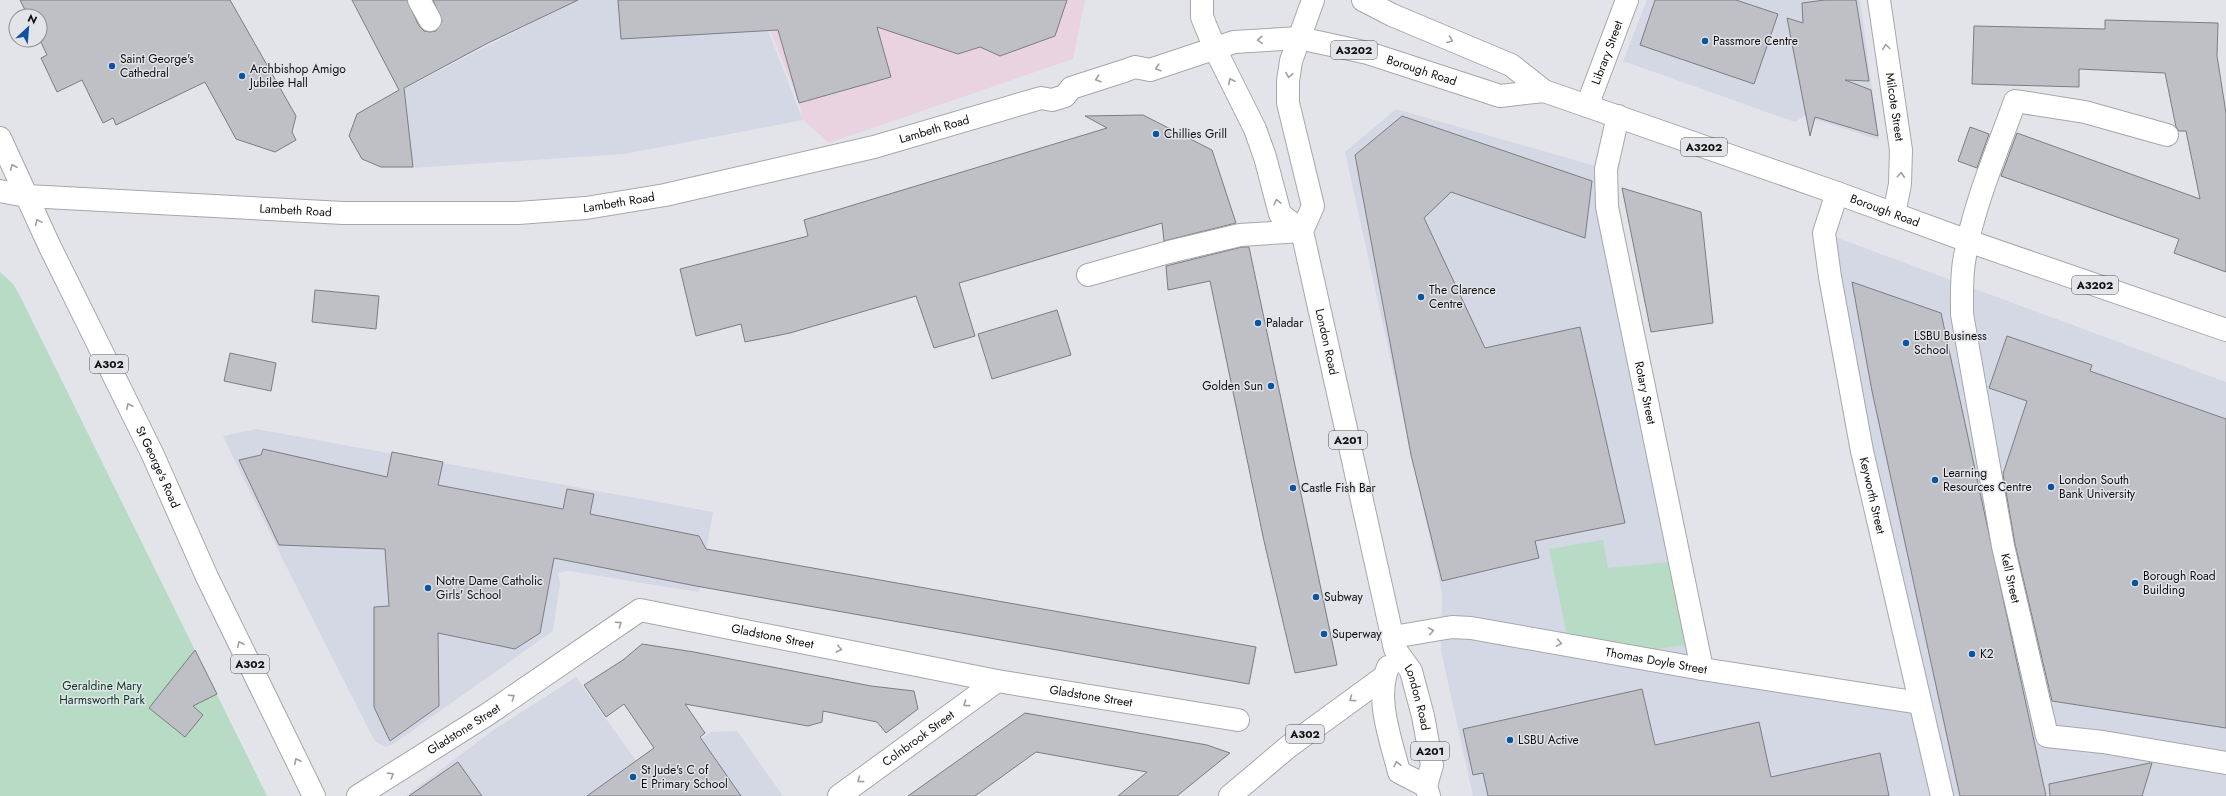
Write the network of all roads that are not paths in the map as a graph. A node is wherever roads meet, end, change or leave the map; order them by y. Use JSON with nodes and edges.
{"nodes":[{"id":1,"x":419,"y":0,"type":"edge"},
{"id":2,"x":1186,"y":0,"type":"edge"},
{"id":3,"x":1314,"y":0,"type":"edge"},
{"id":4,"x":1363,"y":0,"type":"edge"},
{"id":5,"x":1626,"y":0,"type":"edge"},
{"id":6,"x":1879,"y":0,"type":"edge"},
{"id":7,"x":1202,"y":9,"type":"edge"},
{"id":8,"x":430,"y":20,"type":"dead end"},
{"id":9,"x":1299,"y":38,"type":"junction"},
{"id":10,"x":1215,"y":49,"type":"junction"},
{"id":11,"x":1544,"y":92,"type":"junction"},
{"id":12,"x":1587,"y":106,"type":"junction"},
{"id":13,"x":1618,"y":116,"type":"junction"},
{"id":14,"x":2167,"y":135,"type":"dead end"},
{"id":15,"x":0,"y":138,"type":"edge"},
{"id":16,"x":0,"y":191,"type":"edge"},
{"id":17,"x":1837,"y":193,"type":"junction"},
{"id":18,"x":27,"y":196,"type":"junction"},
{"id":19,"x":1894,"y":214,"type":"junction"},
{"id":20,"x":1302,"y":231,"type":"junction"},
{"id":21,"x":1968,"y":241,"type":"junction"},
{"id":22,"x":1088,"y":275,"type":"dead end"},
{"id":23,"x":2226,"y":330,"type":"edge"},
{"id":24,"x":1394,"y":643,"type":"junction"},
{"id":25,"x":1702,"y":669,"type":"junction"},
{"id":26,"x":1384,"y":677,"type":"junction"},
{"id":27,"x":997,"y":681,"type":"junction"},
{"id":28,"x":1920,"y":704,"type":"junction"},
{"id":29,"x":1238,"y":720,"type":"dead end"},
{"id":30,"x":2226,"y":763,"type":"edge"},
{"id":31,"x":1427,"y":791,"type":"edge"},
{"id":32,"x":1236,"y":794,"type":"edge"},
{"id":33,"x":314,"y":796,"type":"edge"},
{"id":34,"x":358,"y":796,"type":"edge"},
{"id":35,"x":839,"y":796,"type":"edge"},
{"id":36,"x":1942,"y":796,"type":"edge"}],
"edges":[{"from":1,"to":8,"type":"street"},
{"from":2,"to":7,"type":"street"},
{"from":3,"to":9,"type":"street"},
{"from":4,"to":11,"type":"street","name":"Borough Road","number":"A3202","one_way":true},
{"from":5,"to":12,"type":"street","name":"Library Street"},
{"from":19,"to":6,"type":"street","name":"Milcote Street","one_way":true},
{"from":7,"to":10,"type":"street"},
{"from":9,"to":10,"type":"street","name":"Borough Road","one_way":true},
{"from":9,"to":11,"type":"street","name":"Borough Road","number":"A3202"},
{"from":9,"to":20,"type":"street","one_way":true},
{"from":10,"to":18,"type":"street","name":"Lambeth Road","one_way":true},
{"from":20,"to":10,"type":"street","one_way":true},
{"from":11,"to":12,"type":"street","name":"Borough Road","number":"A3202"},
{"from":12,"to":13,"type":"street","name":"Borough Road","number":"A3202"},
{"from":13,"to":17,"type":"street","name":"Borough Road","number":"A3202"},
{"from":13,"to":25,"type":"street","name":"Rotary Street"},
{"from":14,"to":21,"type":"street"},
{"from":18,"to":15,"type":"street","name":"St George's Road","number":"A302","one_way":true},
{"from":16,"to":18,"type":"street","name":"Lambeth Road"},
{"from":17,"to":19,"type":"street","name":"Borough Road","number":"A3202"},
{"from":17,"to":28,"type":"street","name":"Keyworth Street"},
{"from":33,"to":18,"type":"street","name":"St George's Road","number":"A302","one_way":true},
{"from":19,"to":21,"type":"street","name":"Borough Road","number":"A3202"},
{"from":20,"to":22,"type":"street"},
{"from":20,"to":24,"type":"street","name":"London Road","number":"A201"},
{"from":21,"to":23,"type":"street","name":"Borough Road","number":"A3202"},
{"from":21,"to":30,"type":"street","name":"Kell Street"},
{"from":24,"to":25,"type":"street","name":"Thomas Doyle Street","one_way":true},
{"from":24,"to":26,"type":"street","name":"London Road","number":"A201"},
{"from":24,"to":31,"type":"street","name":"London Road","number":"A201"},
{"from":25,"to":28,"type":"street","name":"Thomas Doyle Street"},
{"from":31,"to":26,"type":"street","number":"A201","one_way":true},
{"from":26,"to":32,"type":"street","number":"A302","one_way":true},
{"from":27,"to":29,"type":"street","name":"Gladstone Street"},
{"from":34,"to":27,"type":"street","name":"Gladstone Street","one_way":true},
{"from":27,"to":35,"type":"street","name":"Colnbrook Street","one_way":true},
{"from":28,"to":36,"type":"street","name":"Keyworth Street"}]}
